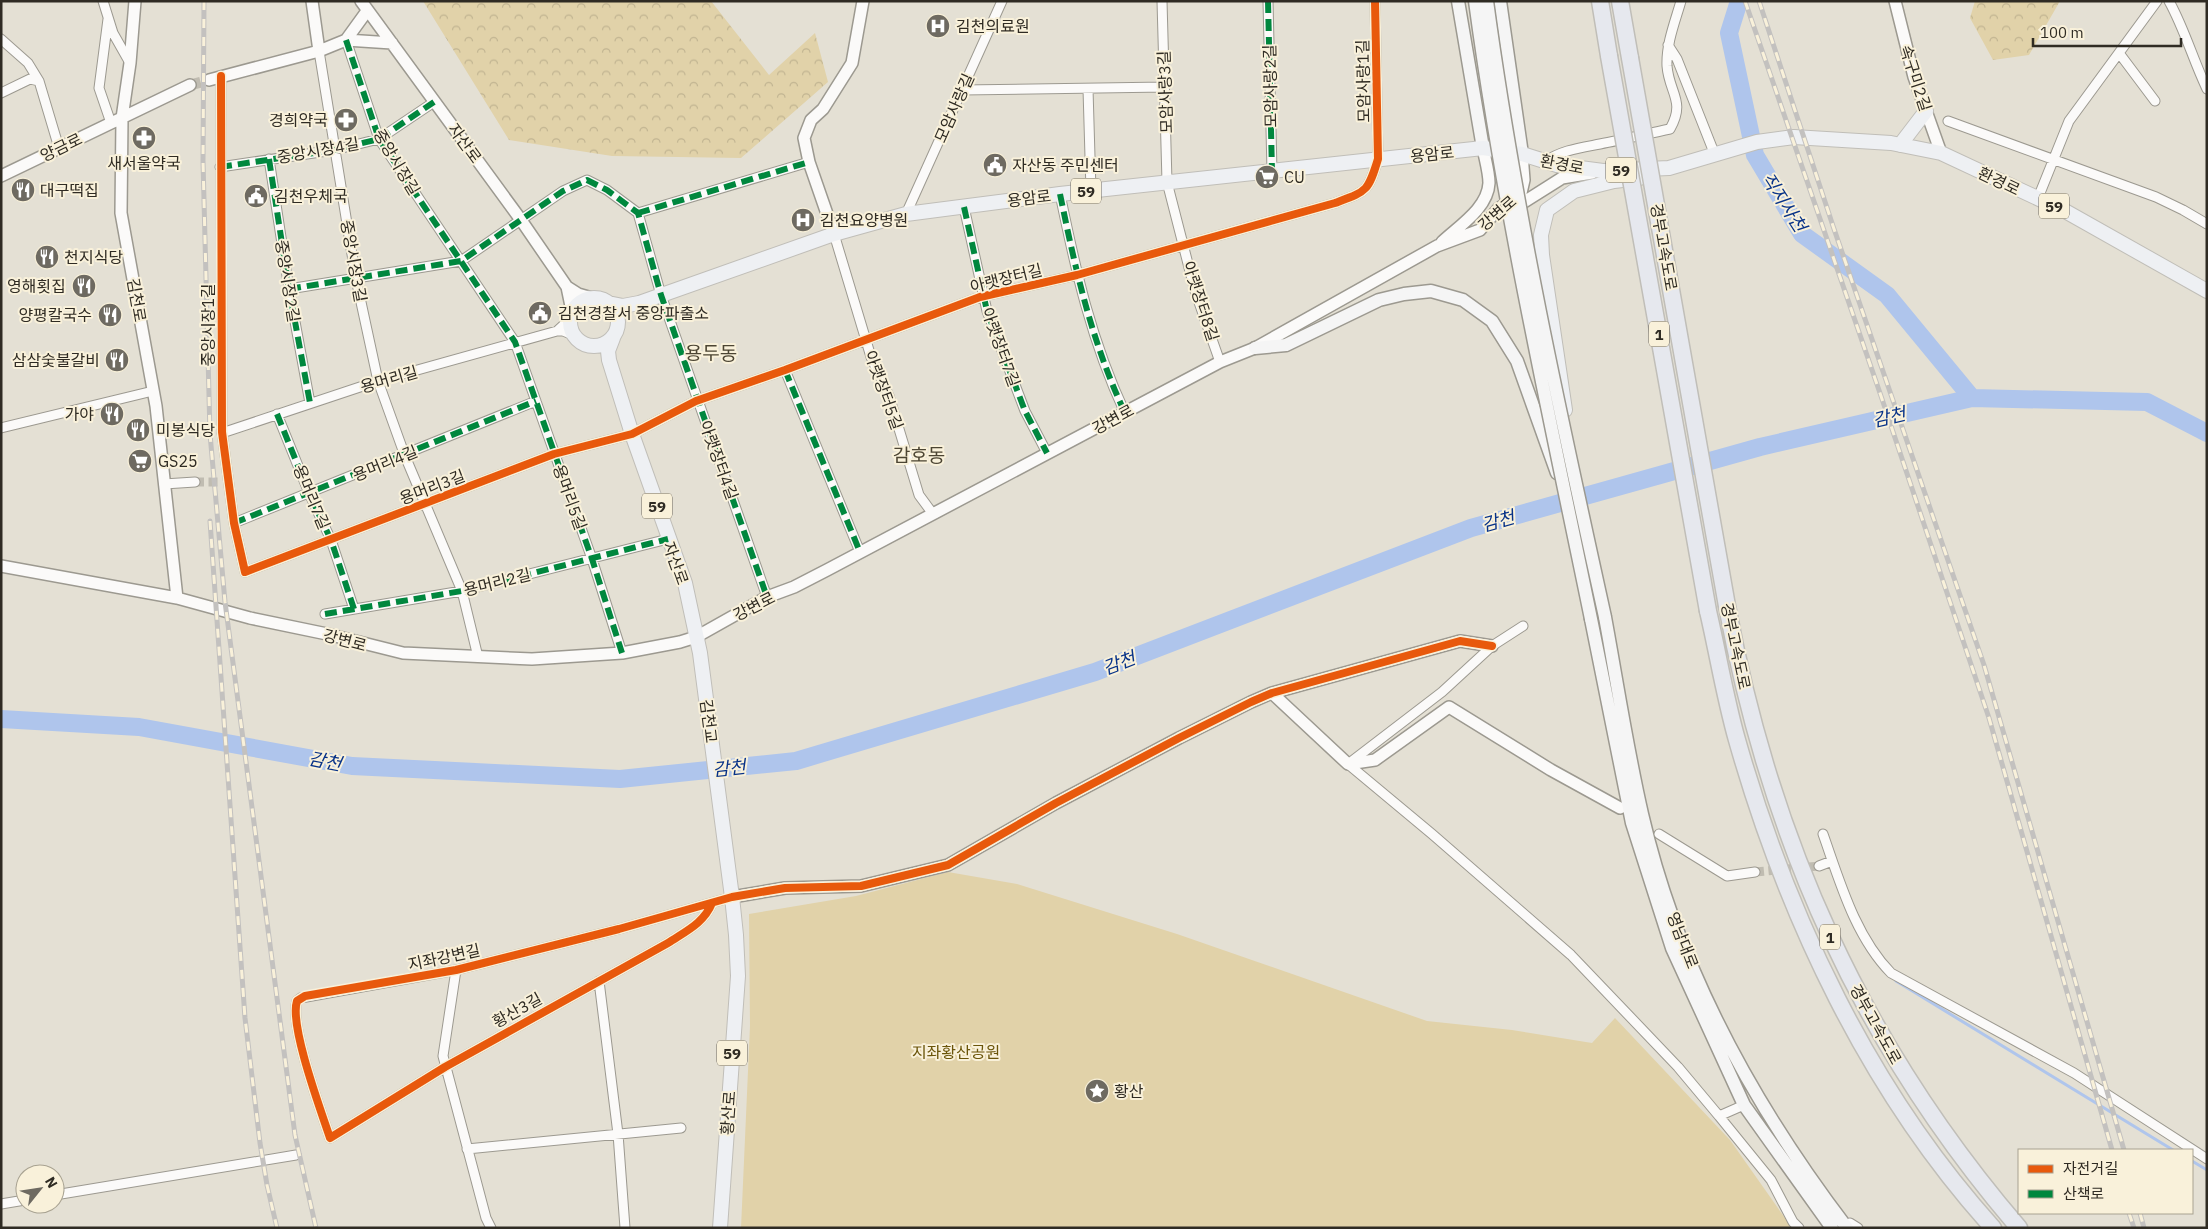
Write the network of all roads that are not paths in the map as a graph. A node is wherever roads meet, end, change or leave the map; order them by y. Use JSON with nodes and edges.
{"nodes":[{"id":1,"x":103,"y":1,"type":"edge"},
{"id":2,"x":135,"y":1,"type":"edge"},
{"id":3,"x":312,"y":1,"type":"edge"},
{"id":4,"x":863,"y":1,"type":"edge"},
{"id":5,"x":1002,"y":1,"type":"edge"},
{"id":6,"x":1162,"y":1,"type":"edge"},
{"id":7,"x":1268,"y":1,"type":"edge"},
{"id":8,"x":1376,"y":1,"type":"edge"},
{"id":9,"x":1458,"y":1,"type":"edge"},
{"id":10,"x":1474,"y":1,"type":"edge"},
{"id":11,"x":1487,"y":1,"type":"edge"},
{"id":12,"x":1500,"y":1,"type":"edge"},
{"id":13,"x":1600,"y":1,"type":"edge"},
{"id":14,"x":1620,"y":1,"type":"edge"},
{"id":15,"x":1681,"y":1,"type":"edge"},
{"id":16,"x":1895,"y":1,"type":"edge"},
{"id":17,"x":2157,"y":1,"type":"edge"},
{"id":18,"x":2170,"y":1,"type":"edge"},
{"id":19,"x":364,"y":6,"type":"edge"},
{"id":20,"x":108,"y":19,"type":"junction"},
{"id":21,"x":1,"y":39,"type":"edge"},
{"id":22,"x":346,"y":40,"type":"junction"},
{"id":23,"x":392,"y":43,"type":"junction"},
{"id":24,"x":1668,"y":45,"type":"junction"},
{"id":25,"x":319,"y":51,"type":"junction"},
{"id":26,"x":2120,"y":53,"type":"junction"},
{"id":27,"x":130,"y":63,"type":"junction"},
{"id":28,"x":220,"y":76,"type":"junction"},
{"id":29,"x":209,"y":80,"type":"tunnel mouth"},
{"id":30,"x":39,"y":81,"type":"junction"},
{"id":31,"x":190,"y":85,"type":"tunnel mouth"},
{"id":32,"x":1164,"y":88,"type":"junction"},
{"id":33,"x":1088,"y":89,"type":"junction"},
{"id":34,"x":962,"y":90,"type":"junction"},
{"id":35,"x":2207,"y":90,"type":"edge"},
{"id":36,"x":1,"y":93,"type":"edge"},
{"id":37,"x":2155,"y":101,"type":"dead end"},
{"id":38,"x":434,"y":102,"type":"junction"},
{"id":39,"x":1926,"y":111,"type":"junction"},
{"id":40,"x":116,"y":121,"type":"junction"},
{"id":41,"x":1948,"y":121,"type":"dead end"},
{"id":42,"x":379,"y":138,"type":"junction"},
{"id":43,"x":1896,"y":144,"type":"junction"},
{"id":44,"x":59,"y":148,"type":"junction"},
{"id":45,"x":1483,"y":148,"type":"junction"},
{"id":46,"x":334,"y":150,"type":"junction"},
{"id":47,"x":1941,"y":153,"type":"junction"},
{"id":48,"x":1522,"y":154,"type":"junction"},
{"id":49,"x":1718,"y":154,"type":"junction"},
{"id":50,"x":269,"y":159,"type":"junction"},
{"id":51,"x":1378,"y":159,"type":"junction"},
{"id":52,"x":2052,"y":160,"type":"junction"},
{"id":53,"x":809,"y":162,"type":"junction"},
{"id":54,"x":1544,"y":162,"type":"junction"},
{"id":55,"x":220,"y":167,"type":"junction"},
{"id":56,"x":1669,"y":168,"type":"junction"},
{"id":57,"x":1603,"y":171,"type":"junction"},
{"id":58,"x":1272,"y":172,"type":"junction"},
{"id":59,"x":1,"y":176,"type":"edge"},
{"id":60,"x":1167,"y":182,"type":"junction"},
{"id":61,"x":1091,"y":191,"type":"junction"},
{"id":62,"x":1060,"y":194,"type":"junction"},
{"id":63,"x":2038,"y":198,"type":"junction"},
{"id":64,"x":964,"y":207,"type":"junction"},
{"id":65,"x":638,"y":213,"type":"junction"},
{"id":66,"x":906,"y":214,"type":"junction"},
{"id":67,"x":521,"y":220,"type":"junction"},
{"id":68,"x":2207,"y":224,"type":"edge"},
{"id":69,"x":1480,"y":230,"type":"junction"},
{"id":70,"x":834,"y":234,"type":"junction"},
{"id":71,"x":1183,"y":246,"type":"junction"},
{"id":72,"x":1437,"y":246,"type":"junction"},
{"id":73,"x":461,"y":261,"type":"junction"},
{"id":74,"x":1077,"y":275,"type":"junction"},
{"id":75,"x":356,"y":279,"type":"junction"},
{"id":76,"x":567,"y":287,"type":"junction"},
{"id":77,"x":289,"y":289,"type":"junction"},
{"id":78,"x":2207,"y":291,"type":"edge"},
{"id":79,"x":661,"y":295,"type":"junction"},
{"id":80,"x":984,"y":296,"type":"junction"},
{"id":81,"x":592,"y":298,"type":"junction"},
{"id":82,"x":608,"y":303,"type":"junction"},
{"id":83,"x":639,"y":303,"type":"junction"},
{"id":84,"x":571,"y":315,"type":"junction"},
{"id":85,"x":618,"y":324,"type":"junction"},
{"id":86,"x":557,"y":330,"type":"junction"},
{"id":87,"x":573,"y":335,"type":"junction"},
{"id":88,"x":613,"y":338,"type":"junction"},
{"id":89,"x":866,"y":340,"type":"junction"},
{"id":90,"x":515,"y":342,"type":"junction"},
{"id":91,"x":592,"y":347,"type":"junction"},
{"id":92,"x":1255,"y":348,"type":"junction"},
{"id":93,"x":609,"y":360,"type":"junction"},
{"id":94,"x":1220,"y":362,"type":"junction"},
{"id":95,"x":785,"y":370,"type":"junction"},
{"id":96,"x":378,"y":381,"type":"junction"},
{"id":97,"x":153,"y":391,"type":"junction"},
{"id":98,"x":698,"y":400,"type":"junction"},
{"id":99,"x":536,"y":401,"type":"junction"},
{"id":100,"x":310,"y":403,"type":"junction"},
{"id":101,"x":1125,"y":413,"type":"junction"},
{"id":102,"x":277,"y":414,"type":"junction"},
{"id":103,"x":1,"y":428,"type":"edge"},
{"id":104,"x":222,"y":433,"type":"junction"},
{"id":105,"x":632,"y":434,"type":"junction"},
{"id":106,"x":1047,"y":453,"type":"junction"},
{"id":107,"x":554,"y":454,"type":"junction"},
{"id":108,"x":406,"y":456,"type":"junction"},
{"id":109,"x":195,"y":482,"type":"tunnel mouth"},
{"id":110,"x":164,"y":484,"type":"junction"},
{"id":111,"x":309,"y":493,"type":"junction"},
{"id":112,"x":1571,"y":494,"type":"junction"},
{"id":113,"x":426,"y":504,"type":"junction"},
{"id":114,"x":932,"y":514,"type":"junction"},
{"id":115,"x":234,"y":523,"type":"junction"},
{"id":116,"x":668,"y":539,"type":"junction"},
{"id":117,"x":330,"y":540,"type":"junction"},
{"id":118,"x":860,"y":552,"type":"junction"},
{"id":119,"x":592,"y":559,"type":"junction"},
{"id":120,"x":1,"y":566,"type":"edge"},
{"id":121,"x":245,"y":572,"type":"joint"},
{"id":122,"x":462,"y":591,"type":"junction"},
{"id":123,"x":767,"y":597,"type":"junction"},
{"id":124,"x":177,"y":598,"type":"junction"},
{"id":125,"x":354,"y":609,"type":"junction"},
{"id":126,"x":325,"y":614,"type":"dead end"},
{"id":127,"x":1522,"y":626,"type":"dead end"},
{"id":128,"x":696,"y":637,"type":"junction"},
{"id":129,"x":1492,"y":646,"type":"junction"},
{"id":130,"x":622,"y":653,"type":"junction"},
{"id":131,"x":700,"y":653,"type":"joint"},
{"id":132,"x":478,"y":657,"type":"junction"},
{"id":133,"x":1272,"y":694,"type":"junction"},
{"id":134,"x":1348,"y":764,"type":"junction"},
{"id":135,"x":1620,"y":808,"type":"dead end"},
{"id":136,"x":1660,"y":834,"type":"dead end"},
{"id":137,"x":1823,"y":834,"type":"dead end"},
{"id":138,"x":1832,"y":861,"type":"junction"},
{"id":139,"x":1819,"y":866,"type":"tunnel mouth"},
{"id":140,"x":1755,"y":872,"type":"tunnel mouth"},
{"id":141,"x":729,"y":878,"type":"joint"},
{"id":142,"x":732,"y":896,"type":"junction"},
{"id":143,"x":712,"y":903,"type":"junction"},
{"id":144,"x":456,"y":970,"type":"junction"},
{"id":145,"x":599,"y":980,"type":"junction"},
{"id":146,"x":445,"y":1067,"type":"junction"},
{"id":147,"x":1744,"y":1106,"type":"junction"},
{"id":148,"x":1719,"y":1116,"type":"junction"},
{"id":149,"x":681,"y":1128,"type":"dead end"},
{"id":150,"x":618,"y":1134,"type":"junction"},
{"id":151,"x":330,"y":1138,"type":"joint"},
{"id":152,"x":467,"y":1149,"type":"junction"},
{"id":153,"x":2192,"y":1149,"type":"edge"},
{"id":154,"x":2193,"y":1150,"type":"edge"},
{"id":155,"x":296,"y":1155,"type":"dead end"},
{"id":156,"x":2207,"y":1159,"type":"edge"},
{"id":157,"x":65,"y":1193,"type":"edge"},
{"id":158,"x":15,"y":1202,"type":"edge"},
{"id":159,"x":1,"y":1204,"type":"edge"},
{"id":160,"x":1851,"y":1226,"type":"edge"},
{"id":161,"x":491,"y":1228,"type":"edge"},
{"id":162,"x":625,"y":1228,"type":"edge"},
{"id":163,"x":720,"y":1228,"type":"edge"},
{"id":164,"x":1799,"y":1228,"type":"edge"},
{"id":165,"x":1832,"y":1228,"type":"edge"},
{"id":166,"x":1993,"y":1228,"type":"edge"},
{"id":167,"x":2020,"y":1228,"type":"edge"}],
"edges":[{"from":1,"to":20,"type":"street"},
{"from":2,"to":27,"type":"street","name":"김천로"},
{"from":3,"to":25,"type":"street"},
{"from":4,"to":53,"type":"street"},
{"from":5,"to":34,"type":"street","name":"모암사랑길"},
{"from":6,"to":32,"type":"street","name":"모암사랑3길"},
{"from":7,"to":58,"type":"street","name":"모암사랑2길"},
{"from":8,"to":51,"type":"street","name":"모암사랑1길"},
{"from":9,"to":45,"type":"main road"},
{"from":10,"to":112,"type":"main road","bridge":true},
{"from":11,"to":112,"type":"main road","bridge":true},
{"from":12,"to":48,"type":"main road"},
{"from":13,"to":166,"type":"highway","name":"경부고속도로","number":"1","bridge":true},
{"from":14,"to":167,"type":"highway","name":"경부고속도로","number":"1","bridge":true},
{"from":15,"to":24,"type":"street"},
{"from":16,"to":39,"type":"street","name":"속구미2길"},
{"from":17,"to":26,"type":"street"},
{"from":18,"to":35,"type":"street"},
{"from":19,"to":22,"type":"street"},
{"from":19,"to":23,"type":"street","name":"자산로"},
{"from":20,"to":27,"type":"street"},
{"from":20,"to":40,"type":"street"},
{"from":21,"to":30,"type":"street"},
{"from":22,"to":23,"type":"street"},
{"from":22,"to":25,"type":"street"},
{"from":22,"to":42,"type":"street","name":"중앙시장길"},
{"from":23,"to":38,"type":"street","name":"자산로"},
{"from":24,"to":49,"type":"street"},
{"from":24,"to":54,"type":"street"},
{"from":25,"to":28,"type":"street"},
{"from":25,"to":46,"type":"street","name":"중앙시장3길"},
{"from":26,"to":37,"type":"street"},
{"from":26,"to":52,"type":"street"},
{"from":27,"to":40,"type":"street","name":"김천로"},
{"from":28,"to":29,"type":"street"},
{"from":28,"to":55,"type":"street","name":"중앙시장1길"},
{"from":30,"to":36,"type":"street"},
{"from":30,"to":44,"type":"street"},
{"from":31,"to":40,"type":"street"},
{"from":32,"to":33,"type":"street"},
{"from":32,"to":60,"type":"street","name":"모암사랑3길"},
{"from":33,"to":34,"type":"street"},
{"from":33,"to":61,"type":"street"},
{"from":34,"to":66,"type":"street","name":"모암사랑길"},
{"from":38,"to":42,"type":"street","name":"중앙시장4길"},
{"from":38,"to":67,"type":"street","name":"자산로"},
{"from":39,"to":43,"type":"main road"},
{"from":39,"to":47,"type":"street","name":"속구미2길"},
{"from":40,"to":44,"type":"street","name":"양금로"},
{"from":40,"to":97,"type":"street","name":"김천로"},
{"from":41,"to":52,"type":"street"},
{"from":42,"to":46,"type":"street","name":"중앙시장4길"},
{"from":42,"to":73,"type":"street","name":"중앙시장길"},
{"from":43,"to":47,"type":"main road","name":"환경로","number":"59"},
{"from":43,"to":49,"type":"main road","number":"59"},
{"from":44,"to":59,"type":"street","name":"양금로"},
{"from":45,"to":48,"type":"main road","name":"용암로","number":"59"},
{"from":45,"to":51,"type":"main road","name":"용암로","number":"59"},
{"from":45,"to":72,"type":"street","name":"강변로"},
{"from":46,"to":50,"type":"street","name":"중앙시장4길"},
{"from":46,"to":75,"type":"street","name":"중앙시장3길"},
{"from":47,"to":63,"type":"main road","name":"환경로","number":"59"},
{"from":48,"to":54,"type":"main road","name":"환경로","number":"59"},
{"from":48,"to":69,"type":"street","name":"강변로"},
{"from":49,"to":56,"type":"main road","name":"환경로","number":"59"},
{"from":50,"to":55,"type":"street","name":"중앙시장4길"},
{"from":50,"to":77,"type":"street","name":"중앙시장2길"},
{"from":51,"to":58,"type":"main road","name":"용암로","number":"59"},
{"from":51,"to":71,"type":"street","name":"아랫장터길"},
{"from":52,"to":63,"type":"street"},
{"from":52,"to":68,"type":"street"},
{"from":53,"to":65,"type":"street"},
{"from":53,"to":70,"type":"street"},
{"from":54,"to":57,"type":"main road","name":"환경로","number":"59"},
{"from":55,"to":104,"type":"street","name":"중앙시장1길"},
{"from":56,"to":57,"type":"main road","name":"환경로","number":"59"},
{"from":56,"to":112,"type":"main road","bridge":true},
{"from":57,"to":69,"type":"street"},
{"from":58,"to":60,"type":"main road","name":"용암로","number":"59"},
{"from":60,"to":61,"type":"main road","name":"용암로","number":"59"},
{"from":60,"to":71,"type":"street","name":"아랫장터8길"},
{"from":61,"to":62,"type":"main road","name":"용암로","number":"59"},
{"from":62,"to":64,"type":"main road","name":"용암로","number":"59"},
{"from":62,"to":74,"type":"street"},
{"from":63,"to":78,"type":"main road","name":"환경로","number":"59"},
{"from":64,"to":66,"type":"main road","name":"용암로","number":"59"},
{"from":64,"to":80,"type":"street","name":"아랫장터7길"},
{"from":65,"to":67,"type":"street"},
{"from":65,"to":79,"type":"street","name":"아랫장터4길"},
{"from":66,"to":70,"type":"main road","name":"용암로","number":"59"},
{"from":67,"to":73,"type":"street"},
{"from":67,"to":76,"type":"street","name":"자산로"},
{"from":69,"to":72,"type":"street","name":"강변로"},
{"from":70,"to":79,"type":"main road","name":"용암로","number":"59"},
{"from":70,"to":89,"type":"street","name":"아랫장터5길"},
{"from":71,"to":74,"type":"street","name":"아랫장터길"},
{"from":71,"to":94,"type":"street","name":"아랫장터8길"},
{"from":72,"to":92,"type":"street","name":"강변로"},
{"from":73,"to":75,"type":"street"},
{"from":73,"to":90,"type":"street","name":"중앙시장길"},
{"from":74,"to":80,"type":"street","name":"아랫장터길"},
{"from":74,"to":101,"type":"street"},
{"from":75,"to":77,"type":"street"},
{"from":75,"to":96,"type":"street","name":"중앙시장3길"},
{"from":76,"to":81,"type":"street"},
{"from":76,"to":84,"type":"street"},
{"from":77,"to":100,"type":"street","name":"중앙시장2길"},
{"from":79,"to":83,"type":"main road","name":"용암로","number":"59"},
{"from":79,"to":98,"type":"street","name":"아랫장터4길"},
{"from":80,"to":89,"type":"street","name":"아랫장터길"},
{"from":80,"to":106,"type":"street","name":"아랫장터7길"},
{"from":81,"to":82,"type":"main road"},
{"from":81,"to":84,"type":"main road"},
{"from":82,"to":83,"type":"main road","number":"59"},
{"from":82,"to":85,"type":"main road"},
{"from":83,"to":85,"type":"main road","number":"59"},
{"from":84,"to":86,"type":"street","name":"용머리길"},
{"from":84,"to":87,"type":"main road"},
{"from":85,"to":88,"type":"main road"},
{"from":86,"to":87,"type":"street"},
{"from":86,"to":90,"type":"street","name":"용머리길"},
{"from":87,"to":91,"type":"main road"},
{"from":88,"to":91,"type":"main road"},
{"from":88,"to":93,"type":"main road","number":"59"},
{"from":89,"to":95,"type":"street","name":"아랫장터길"},
{"from":89,"to":114,"type":"street","name":"아랫장터5길"},
{"from":90,"to":96,"type":"street","name":"용머리길"},
{"from":90,"to":99,"type":"street","name":"용머리5길"},
{"from":91,"to":93,"type":"main road"},
{"from":92,"to":94,"type":"street","name":"강변로"},
{"from":92,"to":112,"type":"main road","bridge":true},
{"from":93,"to":105,"type":"main road","name":"자산로","number":"59"},
{"from":94,"to":101,"type":"street","name":"강변로"},
{"from":95,"to":98,"type":"street","name":"아랫장터길"},
{"from":95,"to":118,"type":"street"},
{"from":96,"to":100,"type":"street","name":"용머리길"},
{"from":96,"to":108,"type":"street","name":"중앙시장3길"},
{"from":97,"to":103,"type":"street"},
{"from":97,"to":110,"type":"street","name":"김천로"},
{"from":98,"to":105,"type":"street","name":"아랫장터길"},
{"from":98,"to":123,"type":"street","name":"아랫장터4길"},
{"from":99,"to":107,"type":"street","name":"용머리5길"},
{"from":99,"to":108,"type":"street","name":"용머리4길"},
{"from":100,"to":102,"type":"street","name":"용머리길"},
{"from":101,"to":106,"type":"street","name":"강변로"},
{"from":102,"to":104,"type":"street","name":"용머리길"},
{"from":102,"to":111,"type":"street","name":"용머리7길"},
{"from":104,"to":115,"type":"street","name":"중앙시장1길"},
{"from":105,"to":107,"type":"street","name":"용머리3길"},
{"from":105,"to":116,"type":"main road","name":"자산로","number":"59"},
{"from":106,"to":114,"type":"street","name":"강변로"},
{"from":107,"to":113,"type":"street","name":"용머리3길"},
{"from":107,"to":119,"type":"street","name":"용머리5길"},
{"from":108,"to":111,"type":"street","name":"용머리4길"},
{"from":108,"to":113,"type":"street","name":"중앙시장3길"},
{"from":109,"to":110,"type":"street"},
{"from":110,"to":124,"type":"street","name":"김천로"},
{"from":111,"to":115,"type":"street","name":"용머리4길"},
{"from":111,"to":117,"type":"street","name":"용머리7길"},
{"from":112,"to":147,"type":"main road","name":"영남대로","bridge":true},
{"from":112,"to":160,"type":"main road","name":"영남대로","bridge":true},
{"from":113,"to":117,"type":"street","name":"용머리3길"},
{"from":113,"to":122,"type":"street","name":"중앙시장3길"},
{"from":114,"to":118,"type":"street","name":"강변로"},
{"from":115,"to":121,"type":"street","name":"중앙시장1길"},
{"from":116,"to":119,"type":"street","name":"용머리2길"},
{"from":116,"to":128,"type":"main road","name":"자산로","number":"59"},
{"from":117,"to":121,"type":"street","name":"용머리3길"},
{"from":117,"to":125,"type":"street","name":"용머리7길"},
{"from":118,"to":123,"type":"street","name":"강변로"},
{"from":119,"to":122,"type":"street","name":"용머리2길"},
{"from":119,"to":130,"type":"street","name":"용머리5길"},
{"from":120,"to":124,"type":"street","name":"강변로"},
{"from":122,"to":125,"type":"street","name":"용머리2길"},
{"from":122,"to":132,"type":"street","name":"중앙시장3길"},
{"from":123,"to":128,"type":"street","name":"강변로"},
{"from":124,"to":132,"type":"street","name":"강변로"},
{"from":125,"to":126,"type":"street","name":"용머리2길"},
{"from":127,"to":129,"type":"street"},
{"from":128,"to":130,"type":"street","name":"강변로"},
{"from":128,"to":131,"type":"main road","name":"자산로","number":"59"},
{"from":129,"to":133,"type":"street"},
{"from":129,"to":134,"type":"street"},
{"from":130,"to":132,"type":"street","name":"강변로"},
{"from":131,"to":141,"type":"main road","name":"김천교","number":"59"},
{"from":133,"to":134,"type":"street"},
{"from":133,"to":142,"type":"street"},
{"from":134,"to":135,"type":"street"},
{"from":134,"to":148,"type":"street"},
{"from":136,"to":140,"type":"street"},
{"from":137,"to":138,"type":"street"},
{"from":138,"to":139,"type":"street"},
{"from":138,"to":153,"type":"street"},
{"from":141,"to":142,"type":"main road","name":"황산로","number":"59"},
{"from":142,"to":143,"type":"street","name":"지좌강변길"},
{"from":142,"to":163,"type":"main road","name":"황산로","number":"59"},
{"from":143,"to":144,"type":"street","name":"지좌강변길"},
{"from":143,"to":145,"type":"street","name":"황산3길"},
{"from":144,"to":146,"type":"street"},
{"from":144,"to":151,"type":"street","name":"지좌강변길"},
{"from":145,"to":146,"type":"street","name":"황산3길"},
{"from":145,"to":150,"type":"street"},
{"from":146,"to":151,"type":"street","name":"황산3길"},
{"from":146,"to":152,"type":"street"},
{"from":147,"to":148,"type":"street"},
{"from":147,"to":165,"type":"main road","name":"영남대로"},
{"from":148,"to":164,"type":"street"},
{"from":149,"to":150,"type":"street"},
{"from":150,"to":152,"type":"street"},
{"from":150,"to":162,"type":"street"},
{"from":152,"to":161,"type":"street"},
{"from":154,"to":156,"type":"street"},
{"from":155,"to":157,"type":"street"},
{"from":158,"to":159,"type":"street"}]}
